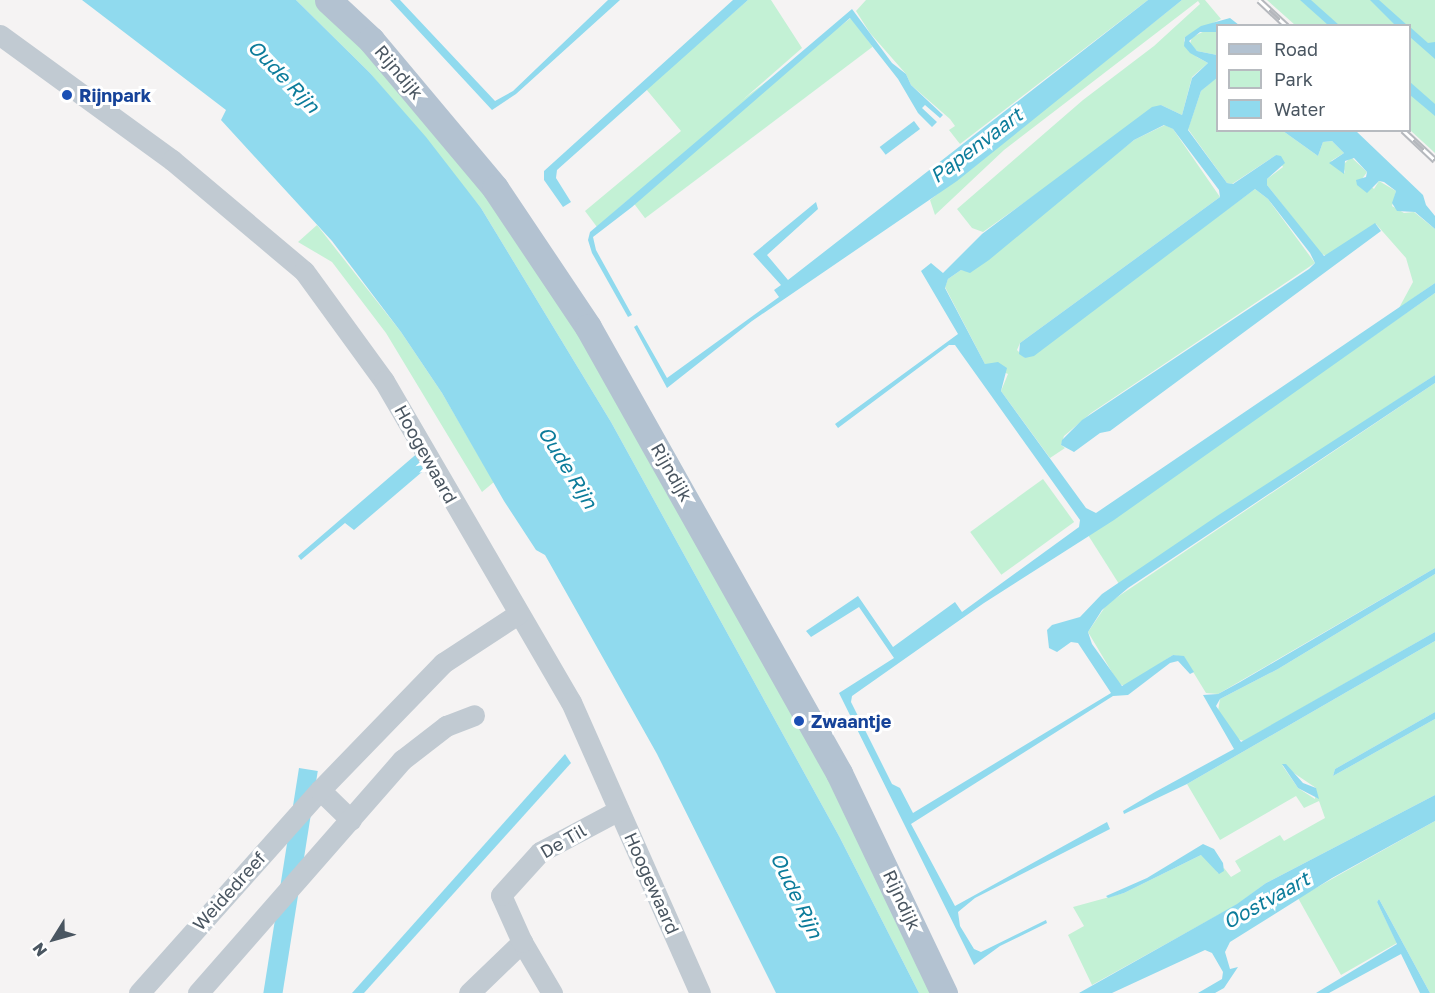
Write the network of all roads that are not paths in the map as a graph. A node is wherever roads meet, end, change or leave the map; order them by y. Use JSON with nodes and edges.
{"nodes":[{"id":1,"x":328,"y":0,"type":"edge"},
{"id":2,"x":0,"y":35,"type":"edge"},
{"id":3,"x":518,"y":614,"type":"junction"},
{"id":4,"x":474,"y":715,"type":"dead end"},
{"id":5,"x":320,"y":790,"type":"junction"},
{"id":6,"x":619,"y":810,"type":"junction"},
{"id":7,"x":351,"y":820,"type":"junction"},
{"id":8,"x":522,"y":942,"type":"junction"},
{"id":9,"x":139,"y":993,"type":"edge"},
{"id":10,"x":198,"y":993,"type":"edge"},
{"id":11,"x":469,"y":993,"type":"edge"},
{"id":12,"x":552,"y":993,"type":"edge"},
{"id":13,"x":700,"y":993,"type":"edge"},
{"id":14,"x":944,"y":993,"type":"edge"}],
"edges":[{"from":1,"to":14,"type":"main road","name":"Rijndijk"},
{"from":2,"to":3,"type":"street","name":"Hoogewaard"},
{"from":3,"to":5,"type":"street","name":"Weidedreef"},
{"from":3,"to":6,"type":"street","name":"Hoogewaard"},
{"from":4,"to":7,"type":"street"},
{"from":5,"to":7,"type":"street"},
{"from":5,"to":9,"type":"street","name":"Weidedreef"},
{"from":6,"to":8,"type":"street","name":"De Til"},
{"from":6,"to":13,"type":"street","name":"Hoogewaard"},
{"from":7,"to":10,"type":"street"},
{"from":8,"to":11,"type":"street"},
{"from":8,"to":12,"type":"street"}]}
